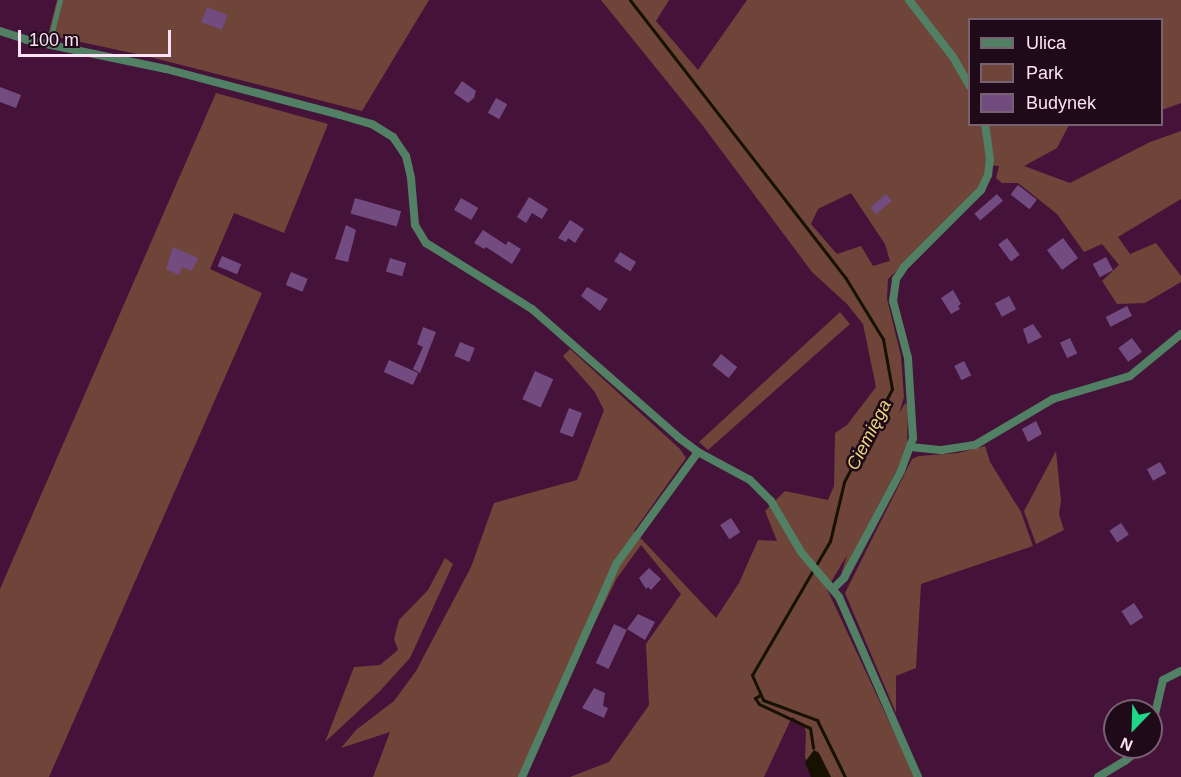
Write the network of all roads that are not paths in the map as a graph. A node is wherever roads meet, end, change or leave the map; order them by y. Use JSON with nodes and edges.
{"nodes":[{"id":1,"x":60,"y":0,"type":"edge"},
{"id":2,"x":909,"y":0,"type":"edge"},
{"id":3,"x":0,"y":31,"type":"edge"},
{"id":4,"x":49,"y":45,"type":"junction"},
{"id":5,"x":968,"y":85,"type":"edge"},
{"id":6,"x":985,"y":126,"type":"edge"},
{"id":7,"x":1181,"y":334,"type":"edge"},
{"id":8,"x":911,"y":447,"type":"junction"},
{"id":9,"x":698,"y":452,"type":"junction"},
{"id":10,"x":833,"y":589,"type":"junction"},
{"id":11,"x":1181,"y":671,"type":"edge"},
{"id":12,"x":1159,"y":699,"type":"edge"},
{"id":13,"x":1127,"y":759,"type":"edge"},
{"id":14,"x":522,"y":777,"type":"edge"},
{"id":15,"x":918,"y":777,"type":"edge"},
{"id":16,"x":1098,"y":777,"type":"edge"}],
"edges":[{"from":1,"to":4,"type":"lane"},
{"from":2,"to":5,"type":"street"},
{"from":3,"to":4,"type":"street"},
{"from":4,"to":9,"type":"street"},
{"from":6,"to":8,"type":"street"},
{"from":7,"to":8,"type":"street"},
{"from":8,"to":10,"type":"street"},
{"from":9,"to":10,"type":"street"},
{"from":9,"to":14,"type":"street"},
{"from":10,"to":15,"type":"street"},
{"from":11,"to":12,"type":"street"},
{"from":13,"to":16,"type":"street"}]}
